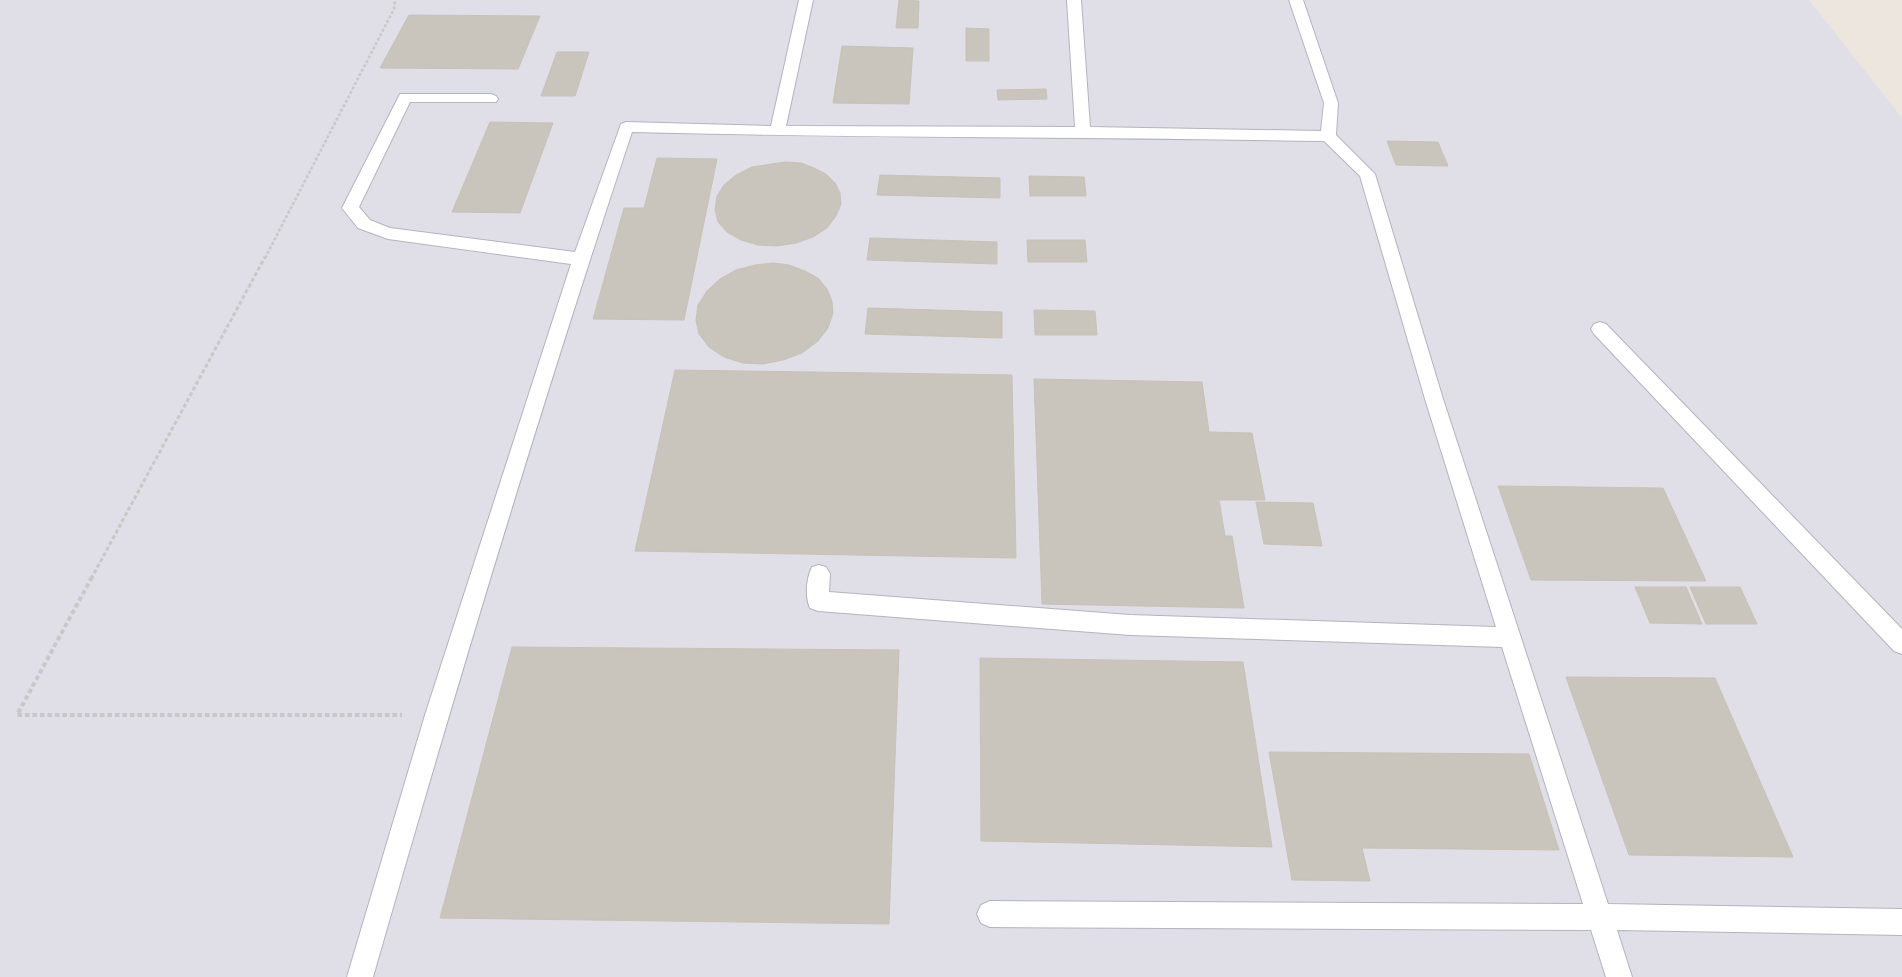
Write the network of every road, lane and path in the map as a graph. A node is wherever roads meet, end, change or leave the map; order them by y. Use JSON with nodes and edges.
{"nodes":[{"id":1,"x":395,"y":0,"type":"edge"},
{"id":2,"x":806,"y":0,"type":"edge"},
{"id":3,"x":1074,"y":0,"type":"edge"},
{"id":4,"x":1296,"y":0,"type":"edge"},
{"id":5,"x":491,"y":99,"type":"dead end"},
{"id":6,"x":778,"y":130,"type":"junction"},
{"id":7,"x":1083,"y":132,"type":"junction"},
{"id":8,"x":1328,"y":136,"type":"junction"},
{"id":9,"x":581,"y":259,"type":"junction"},
{"id":10,"x":1600,"y":329,"type":"dead end"},
{"id":11,"x":820,"y":574,"type":"dead end"},
{"id":12,"x":1510,"y":636,"type":"junction"},
{"id":13,"x":1902,"y":644,"type":"edge"},
{"id":14,"x":436,"y":715,"type":"junction"},
{"id":15,"x":990,"y":914,"type":"dead end"},
{"id":16,"x":1601,"y":917,"type":"junction"},
{"id":17,"x":1902,"y":922,"type":"edge"},
{"id":18,"x":360,"y":977,"type":"edge"},
{"id":19,"x":1619,"y":977,"type":"edge"}],
"edges":[{"from":1,"to":14,"type":"path"},
{"from":2,"to":6,"type":"lane"},
{"from":3,"to":7,"type":"lane"},
{"from":4,"to":8,"type":"lane"},
{"from":5,"to":9,"type":"lane"},
{"from":6,"to":7,"type":"lane"},
{"from":6,"to":9,"type":"lane"},
{"from":7,"to":8,"type":"lane"},
{"from":8,"to":12,"type":"lane"},
{"from":9,"to":14,"type":"lane"},
{"from":10,"to":13,"type":"lane"},
{"from":11,"to":12,"type":"lane"},
{"from":12,"to":16,"type":"lane"},
{"from":14,"to":18,"type":"lane"},
{"from":15,"to":16,"type":"lane"},
{"from":16,"to":17,"type":"lane"},
{"from":16,"to":19,"type":"lane"}]}
